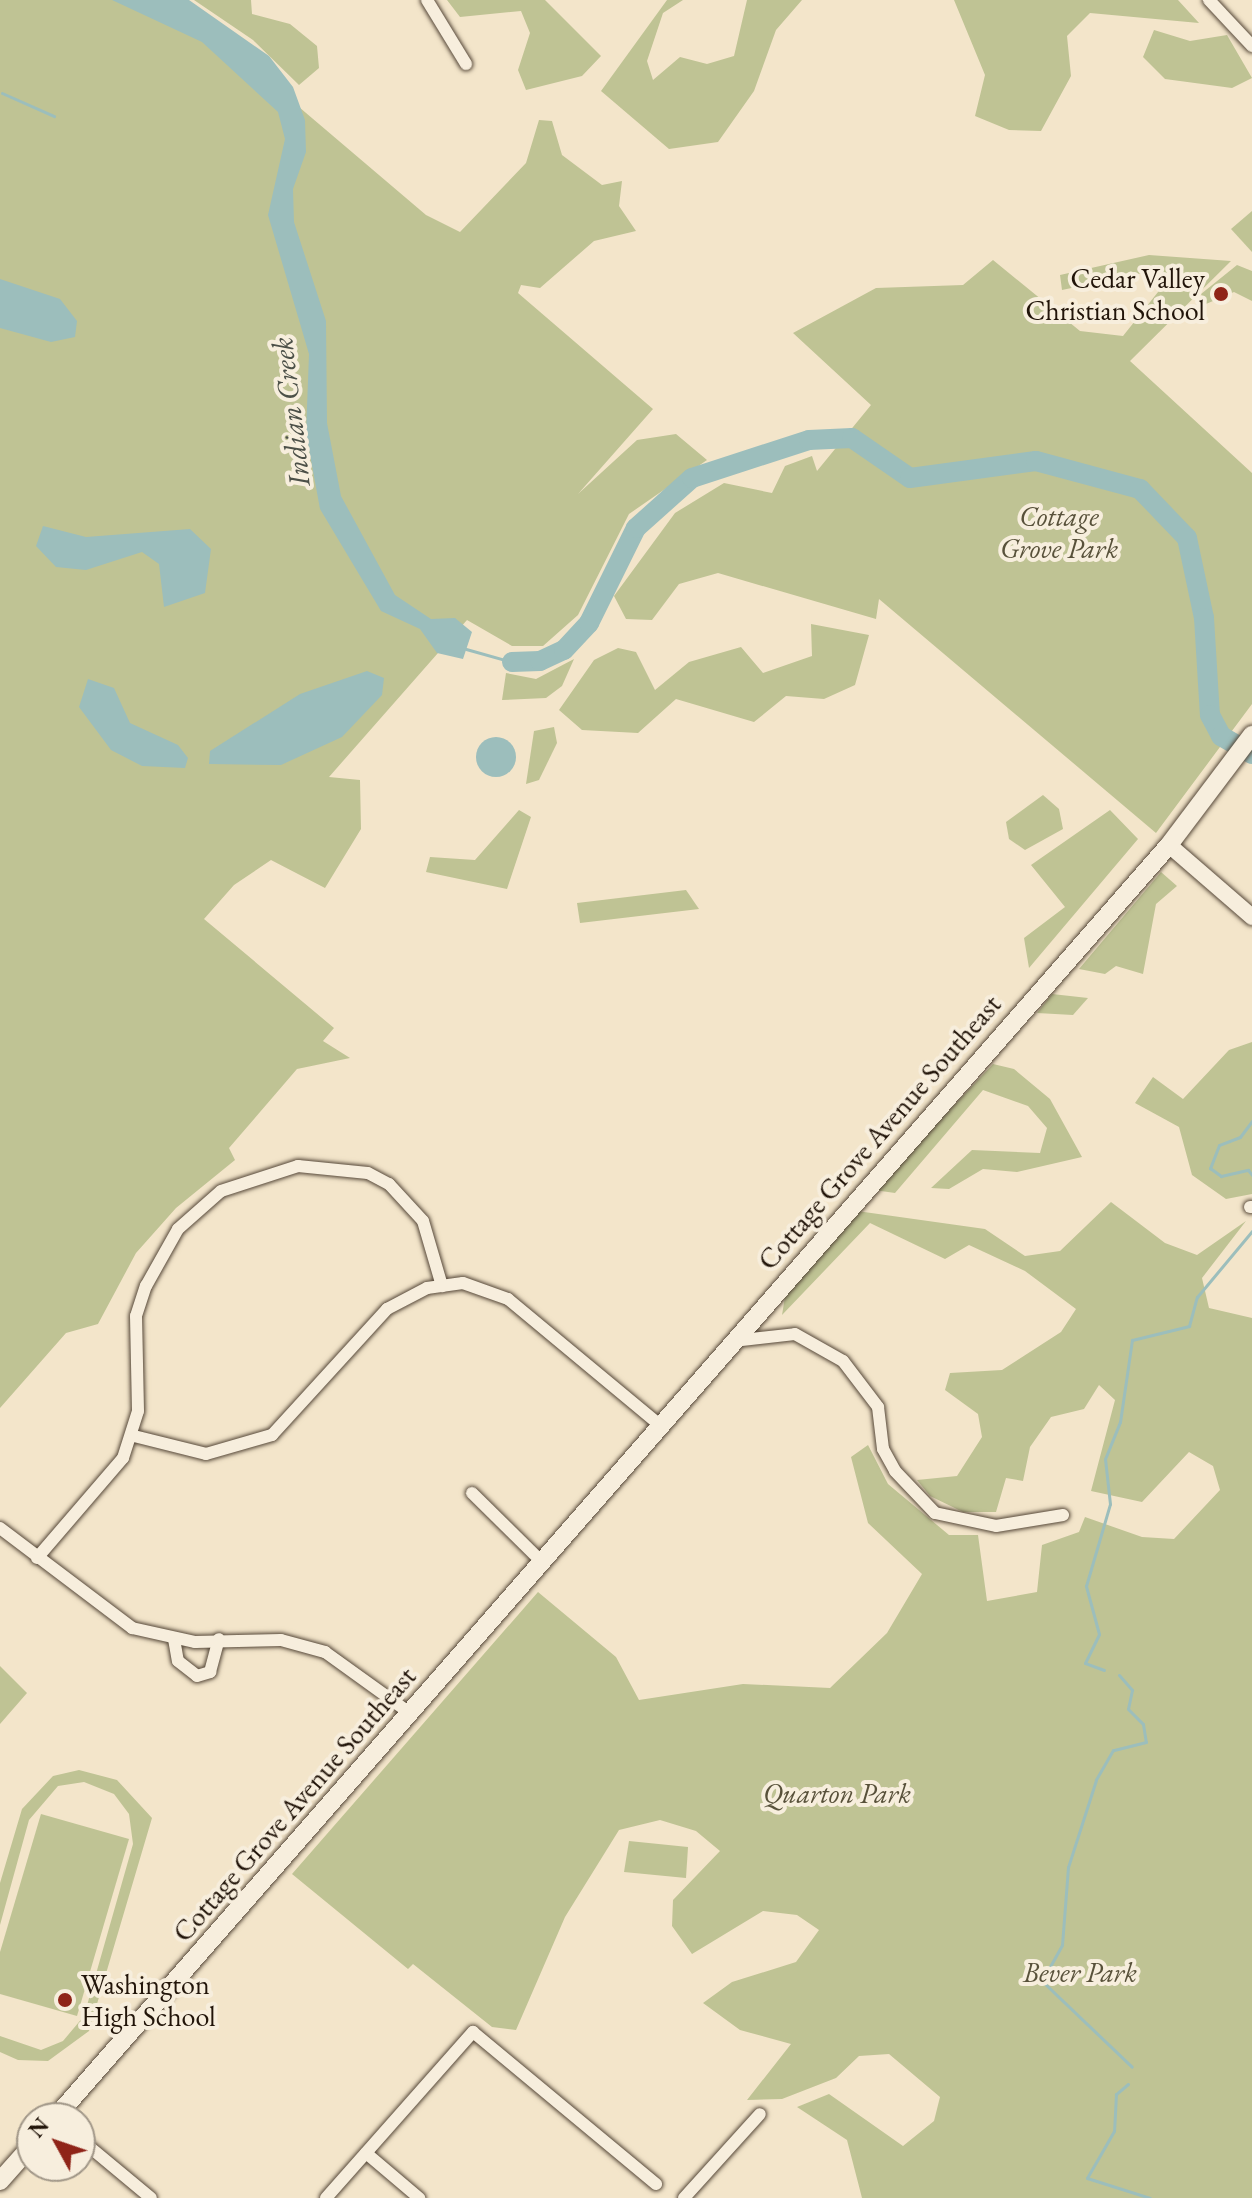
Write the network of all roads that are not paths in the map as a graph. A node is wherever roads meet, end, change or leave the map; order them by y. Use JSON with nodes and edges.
{"nodes":[{"id":1,"x":427,"y":0,"type":"edge"},
{"id":2,"x":1209,"y":0,"type":"edge"},
{"id":3,"x":1252,"y":46,"type":"edge"},
{"id":4,"x":466,"y":64,"type":"dead end"},
{"id":5,"x":1252,"y":735,"type":"edge"},
{"id":6,"x":1169,"y":845,"type":"junction"},
{"id":7,"x":1252,"y":917,"type":"edge"},
{"id":8,"x":442,"y":1286,"type":"junction"},
{"id":9,"x":733,"y":1341,"type":"junction"},
{"id":10,"x":661,"y":1426,"type":"junction"},
{"id":11,"x":134,"y":1436,"type":"junction"},
{"id":12,"x":472,"y":1493,"type":"dead end"},
{"id":13,"x":1063,"y":1515,"type":"dead end"},
{"id":14,"x":0,"y":1528,"type":"edge"},
{"id":15,"x":37,"y":1558,"type":"junction"},
{"id":16,"x":542,"y":1562,"type":"junction"},
{"id":17,"x":174,"y":1639,"type":"junction"},
{"id":18,"x":219,"y":1639,"type":"junction"},
{"id":19,"x":410,"y":1713,"type":"junction"},
{"id":20,"x":69,"y":2102,"type":"edge"},
{"id":21,"x":760,"y":2114,"type":"dead end"},
{"id":22,"x":96,"y":2152,"type":"edge"},
{"id":23,"x":366,"y":2153,"type":"junction"},
{"id":24,"x":16,"y":2163,"type":"edge"},
{"id":25,"x":0,"y":2181,"type":"edge"},
{"id":26,"x":656,"y":2184,"type":"dead end"},
{"id":27,"x":151,"y":2198,"type":"edge"},
{"id":28,"x":326,"y":2198,"type":"edge"},
{"id":29,"x":419,"y":2198,"type":"edge"},
{"id":30,"x":684,"y":2198,"type":"edge"}],
"edges":[{"from":1,"to":4,"type":"street"},
{"from":2,"to":3,"type":"street"},
{"from":5,"to":6,"type":"main road","name":"Cottage Grove Avenue Southeast"},
{"from":6,"to":7,"type":"street"},
{"from":6,"to":9,"type":"main road","name":"Cottage Grove Avenue Southeast"},
{"from":8,"to":10,"type":"street"},
{"from":8,"to":11,"type":"street"},
{"from":8,"to":11,"type":"street"},
{"from":9,"to":10,"type":"main road","name":"Cottage Grove Avenue Southeast"},
{"from":9,"to":13,"type":"street"},
{"from":10,"to":16,"type":"main road","name":"Cottage Grove Avenue Southeast"},
{"from":11,"to":15,"type":"street"},
{"from":12,"to":16,"type":"street"},
{"from":14,"to":15,"type":"street"},
{"from":15,"to":17,"type":"street"},
{"from":16,"to":19,"type":"main road","name":"Cottage Grove Avenue Southeast"},
{"from":17,"to":18,"type":"street"},
{"from":17,"to":18,"type":"street"},
{"from":18,"to":19,"type":"street"},
{"from":19,"to":20,"type":"main road","name":"Cottage Grove Avenue Southeast"},
{"from":21,"to":30,"type":"street"},
{"from":22,"to":27,"type":"street"},
{"from":23,"to":26,"type":"street"},
{"from":23,"to":28,"type":"street"},
{"from":23,"to":29,"type":"street"},
{"from":24,"to":25,"type":"main road"}]}
